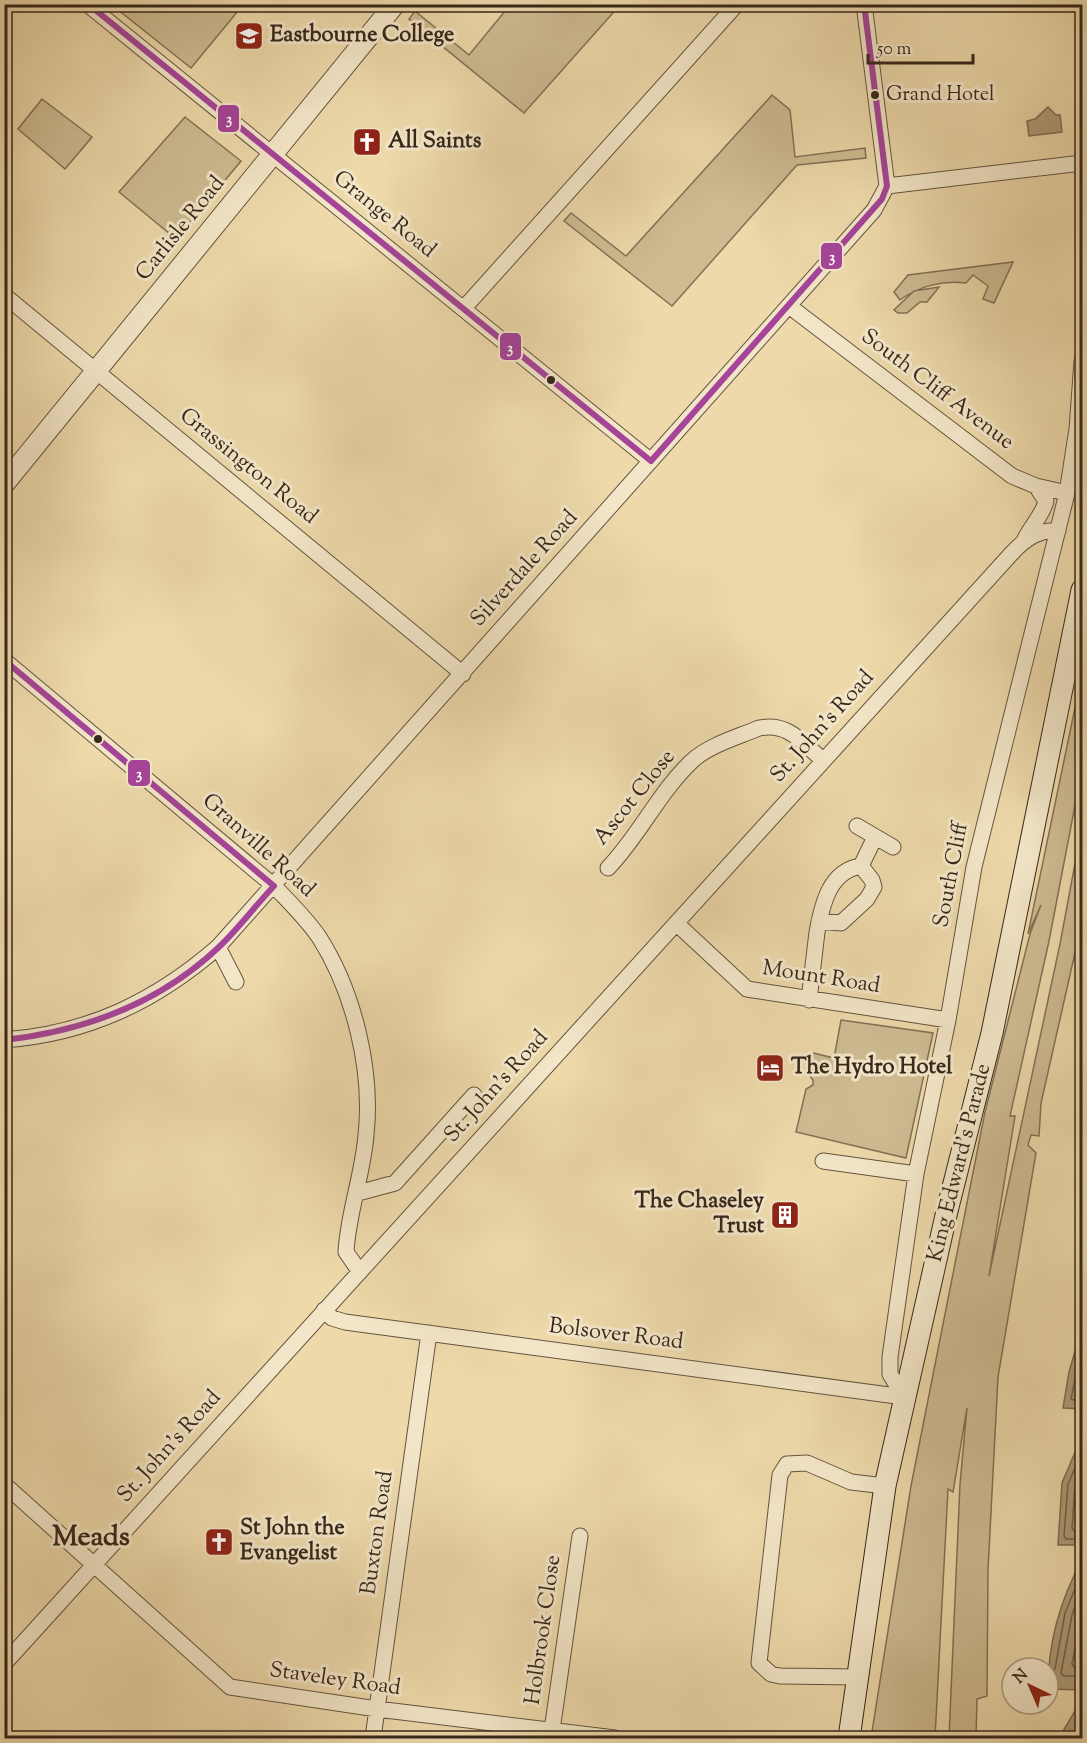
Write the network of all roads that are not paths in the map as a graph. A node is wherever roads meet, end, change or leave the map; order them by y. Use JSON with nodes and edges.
{"nodes":[{"id":1,"x":87,"y":4,"type":"edge"},
{"id":2,"x":395,"y":4,"type":"edge"},
{"id":3,"x":737,"y":4,"type":"edge"},
{"id":4,"x":864,"y":4,"type":"edge"},
{"id":5,"x":273,"y":154,"type":"junction"},
{"id":6,"x":1083,"y":163,"type":"edge"},
{"id":7,"x":887,"y":186,"type":"junction"},
{"id":8,"x":4,"y":295,"type":"edge"},
{"id":9,"x":789,"y":306,"type":"junction"},
{"id":10,"x":464,"y":308,"type":"junction"},
{"id":11,"x":1083,"y":361,"type":"edge"},
{"id":12,"x":96,"y":372,"type":"junction"},
{"id":13,"x":651,"y":461,"type":"junction"},
{"id":14,"x":4,"y":484,"type":"edge"},
{"id":15,"x":1036,"y":486,"type":"junction"},
{"id":16,"x":1067,"y":493,"type":"junction"},
{"id":17,"x":1058,"y":531,"type":"junction"},
{"id":18,"x":1024,"y":541,"type":"junction"},
{"id":19,"x":1083,"y":590,"type":"edge"},
{"id":20,"x":4,"y":660,"type":"edge"},
{"id":21,"x":463,"y":674,"type":"junction"},
{"id":22,"x":823,"y":760,"type":"junction"},
{"id":23,"x":857,"y":826,"type":"dead end"},
{"id":24,"x":875,"y":837,"type":"junction"},
{"id":25,"x":893,"y":847,"type":"dead end"},
{"id":26,"x":861,"y":866,"type":"junction"},
{"id":27,"x":608,"y":868,"type":"dead end"},
{"id":28,"x":274,"y":886,"type":"junction"},
{"id":29,"x":819,"y":921,"type":"junction"},
{"id":30,"x":676,"y":923,"type":"junction"},
{"id":31,"x":218,"y":947,"type":"junction"},
{"id":32,"x":236,"y":982,"type":"dead end"},
{"id":33,"x":809,"y":1000,"type":"junction"},
{"id":34,"x":948,"y":1020,"type":"junction"},
{"id":35,"x":4,"y":1040,"type":"edge"},
{"id":36,"x":474,"y":1095,"type":"dead end"},
{"id":37,"x":823,"y":1161,"type":"dead end"},
{"id":38,"x":916,"y":1174,"type":"junction"},
{"id":39,"x":358,"y":1193,"type":"junction"},
{"id":40,"x":360,"y":1272,"type":"junction"},
{"id":41,"x":324,"y":1310,"type":"junction"},
{"id":42,"x":429,"y":1333,"type":"junction"},
{"id":43,"x":904,"y":1397,"type":"junction"},
{"id":44,"x":4,"y":1484,"type":"edge"},
{"id":45,"x":885,"y":1486,"type":"junction"},
{"id":46,"x":580,"y":1536,"type":"dead end"},
{"id":47,"x":94,"y":1566,"type":"junction"},
{"id":48,"x":4,"y":1664,"type":"edge"},
{"id":49,"x":857,"y":1677,"type":"junction"},
{"id":50,"x":376,"y":1709,"type":"junction"},
{"id":51,"x":552,"y":1730,"type":"junction"},
{"id":52,"x":373,"y":1738,"type":"edge"},
{"id":53,"x":615,"y":1738,"type":"edge"},
{"id":54,"x":849,"y":1738,"type":"edge"}],
"edges":[{"from":1,"to":5,"type":"street","name":"Grange Road"},
{"from":2,"to":5,"type":"street","name":"Carlisle Road"},
{"from":3,"to":10,"type":"street"},
{"from":4,"to":7,"type":"street"},
{"from":5,"to":10,"type":"street","name":"Grange Road"},
{"from":5,"to":12,"type":"street","name":"Carlisle Road"},
{"from":6,"to":7,"type":"street"},
{"from":7,"to":9,"type":"street","name":"Silverdale Road"},
{"from":8,"to":12,"type":"street","name":"Grassington Road"},
{"from":9,"to":13,"type":"street","name":"Silverdale Road"},
{"from":9,"to":15,"type":"street","name":"South Cliff Avenue"},
{"from":10,"to":13,"type":"street","name":"Grange Road"},
{"from":11,"to":16,"type":"street","name":"South Cliff"},
{"from":12,"to":14,"type":"street","name":"Carlisle Road"},
{"from":12,"to":21,"type":"street","name":"Grassington Road"},
{"from":13,"to":21,"type":"street","name":"Silverdale Road"},
{"from":15,"to":16,"type":"street","name":"South Cliff Avenue"},
{"from":15,"to":18,"type":"street","name":"St. John's Road"},
{"from":16,"to":17,"type":"street","name":"South Cliff"},
{"from":17,"to":18,"type":"street","name":"St. John's Road"},
{"from":17,"to":34,"type":"street","name":"South Cliff"},
{"from":18,"to":22,"type":"street","name":"St. John's Road"},
{"from":19,"to":43,"type":"main road","name":"King Edward's Parade"},
{"from":20,"to":28,"type":"street","name":"Granville Road"},
{"from":21,"to":28,"type":"street","name":"Silverdale Road"},
{"from":22,"to":27,"type":"street","name":"Ascot Close"},
{"from":22,"to":30,"type":"street","name":"St. John's Road"},
{"from":23,"to":24,"type":"street"},
{"from":24,"to":25,"type":"street"},
{"from":24,"to":26,"type":"street"},
{"from":26,"to":29,"type":"street"},
{"from":26,"to":29,"type":"street"},
{"from":28,"to":31,"type":"street","name":"Silverdale Road"},
{"from":28,"to":39,"type":"street","name":"Granville Road"},
{"from":29,"to":33,"type":"street"},
{"from":30,"to":33,"type":"street","name":"Mount Road"},
{"from":30,"to":40,"type":"street","name":"St. John's Road"},
{"from":31,"to":32,"type":"street"},
{"from":31,"to":35,"type":"street","name":"Silverdale Road"},
{"from":33,"to":34,"type":"street","name":"Mount Road"},
{"from":34,"to":38,"type":"street","name":"South Cliff"},
{"from":36,"to":39,"type":"street"},
{"from":37,"to":38,"type":"street"},
{"from":38,"to":43,"type":"street","name":"South Cliff"},
{"from":39,"to":40,"type":"street","name":"Granville Road"},
{"from":40,"to":41,"type":"street","name":"St. John's Road"},
{"from":41,"to":42,"type":"street","name":"Bolsover Road"},
{"from":41,"to":47,"type":"street","name":"St. John's Road"},
{"from":42,"to":43,"type":"street","name":"Bolsover Road"},
{"from":42,"to":50,"type":"street","name":"Buxton Road"},
{"from":43,"to":45,"type":"main road","name":"King Edward's Parade"},
{"from":44,"to":47,"type":"street","name":"Staveley Road"},
{"from":45,"to":49,"type":"main road","name":"King Edward's Parade"},
{"from":45,"to":49,"type":"street"},
{"from":46,"to":51,"type":"street","name":"Holbrook Close"},
{"from":47,"to":48,"type":"street","name":"St. John's Road"},
{"from":47,"to":50,"type":"street","name":"Staveley Road"},
{"from":49,"to":54,"type":"main road","name":"King Edward's Parade"},
{"from":50,"to":51,"type":"street","name":"Staveley Road"},
{"from":50,"to":52,"type":"street","name":"Buxton Road"},
{"from":51,"to":53,"type":"street","name":"Staveley Road"}]}
